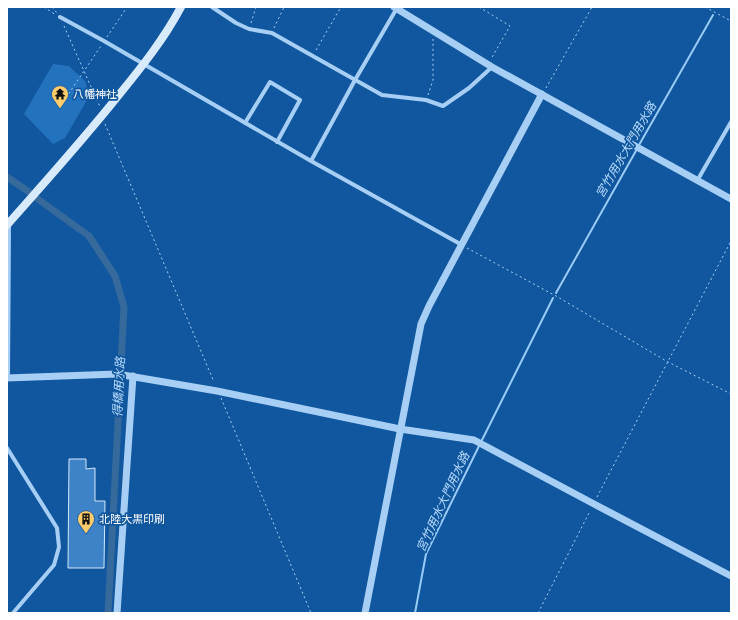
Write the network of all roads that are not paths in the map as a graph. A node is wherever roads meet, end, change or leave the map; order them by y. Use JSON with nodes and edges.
{"nodes":[{"id":1,"x":181,"y":7,"type":"edge"},
{"id":2,"x":212,"y":7,"type":"edge"},
{"id":3,"x":396,"y":7,"type":"edge"},
{"id":4,"x":60,"y":17,"type":"road end"},
{"id":5,"x":144,"y":65,"type":"junction"},
{"id":6,"x":490,"y":66,"type":"junction"},
{"id":7,"x":355,"y":80,"type":"junction"},
{"id":8,"x":542,"y":94,"type":"junction"},
{"id":9,"x":731,"y":122,"type":"edge"},
{"id":10,"x":245,"y":123,"type":"junction"},
{"id":11,"x":277,"y":142,"type":"junction"},
{"id":12,"x":311,"y":161,"type":"junction"},
{"id":13,"x":697,"y":181,"type":"junction"},
{"id":14,"x":731,"y":199,"type":"edge"},
{"id":15,"x":8,"y":222,"type":"edge"},
{"id":16,"x":462,"y":245,"type":"junction"},
{"id":17,"x":133,"y":376,"type":"junction"},
{"id":18,"x":8,"y":377,"type":"edge"},
{"id":19,"x":400,"y":429,"type":"junction"},
{"id":20,"x":7,"y":448,"type":"edge"},
{"id":21,"x":731,"y":576,"type":"edge"},
{"id":22,"x":13,"y":613,"type":"edge"},
{"id":23,"x":117,"y":613,"type":"edge"},
{"id":24,"x":365,"y":613,"type":"edge"}],
"edges":[{"from":1,"to":5,"type":"main road"},
{"from":2,"to":7,"type":"street"},
{"from":3,"to":6,"type":"street"},
{"from":3,"to":7,"type":"street"},
{"from":4,"to":5,"type":"street"},
{"from":5,"to":10,"type":"street"},
{"from":5,"to":15,"type":"main road"},
{"from":6,"to":7,"type":"street"},
{"from":6,"to":8,"type":"street"},
{"from":7,"to":12,"type":"street"},
{"from":8,"to":13,"type":"street"},
{"from":8,"to":16,"type":"street"},
{"from":9,"to":13,"type":"street"},
{"from":10,"to":11,"type":"street"},
{"from":10,"to":11,"type":"street"},
{"from":11,"to":12,"type":"street"},
{"from":12,"to":16,"type":"street"},
{"from":13,"to":14,"type":"street"},
{"from":15,"to":18,"type":"street"},
{"from":16,"to":19,"type":"street"},
{"from":17,"to":18,"type":"street"},
{"from":17,"to":19,"type":"street"},
{"from":17,"to":23,"type":"street"},
{"from":19,"to":21,"type":"street"},
{"from":19,"to":24,"type":"street"},
{"from":20,"to":22,"type":"street"}]}
